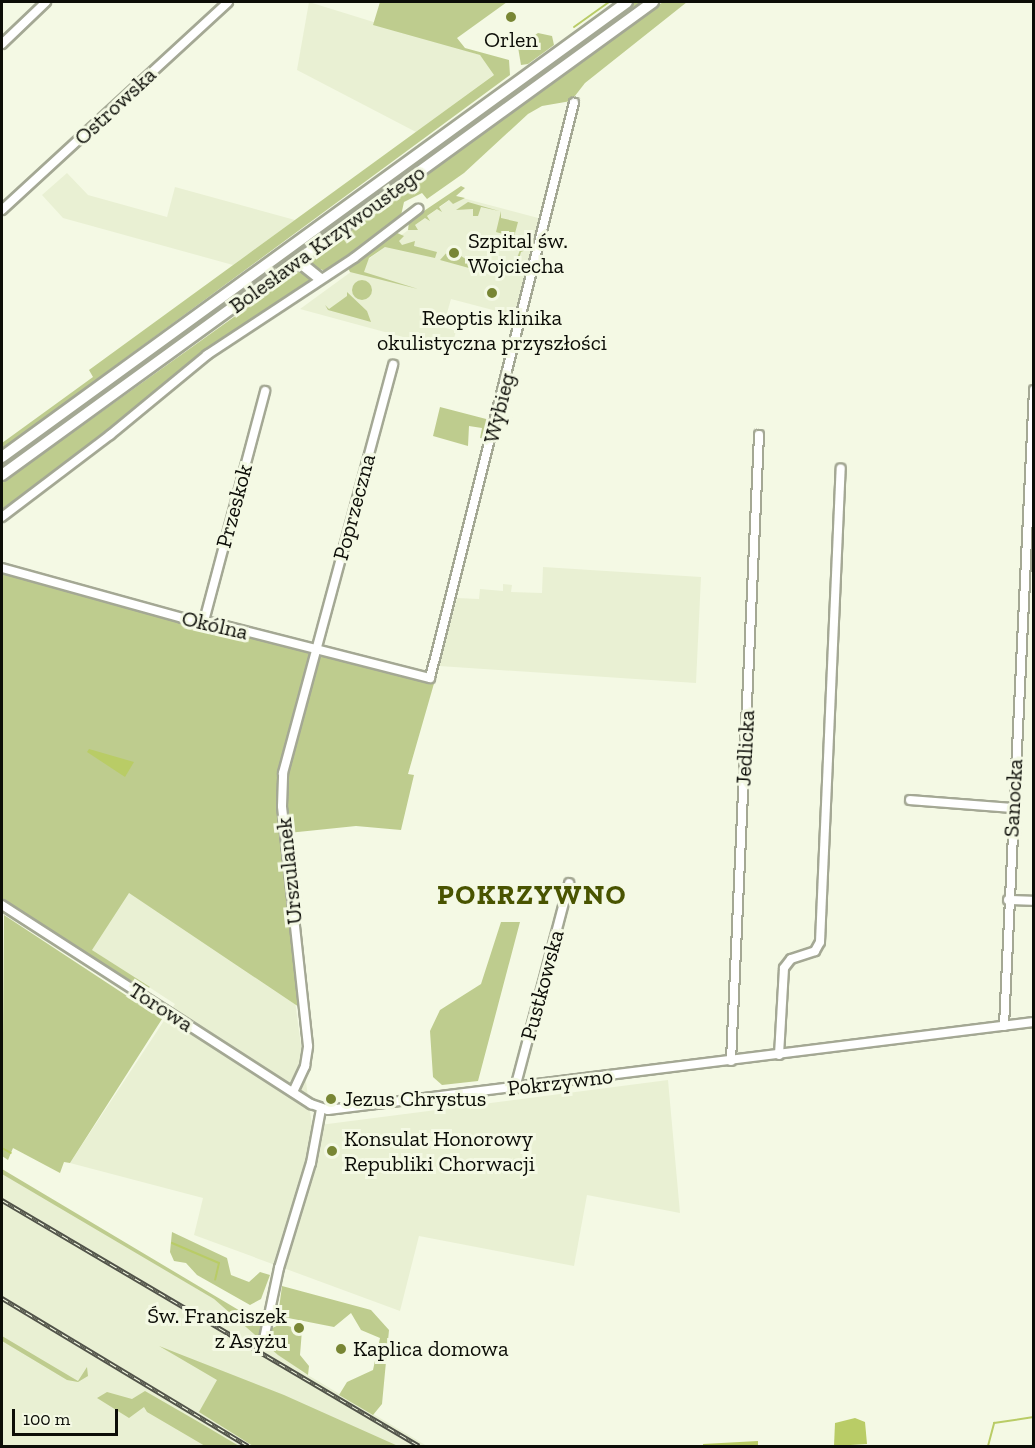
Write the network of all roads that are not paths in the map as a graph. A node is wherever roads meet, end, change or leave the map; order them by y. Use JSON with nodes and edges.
{"nodes":[{"id":1,"x":46,"y":2,"type":"edge"},
{"id":2,"x":228,"y":2,"type":"edge"},
{"id":3,"x":627,"y":2,"type":"edge"},
{"id":4,"x":652,"y":2,"type":"edge"},
{"id":5,"x":2,"y":44,"type":"edge"},
{"id":6,"x":574,"y":103,"type":"dead end"},
{"id":7,"x":418,"y":208,"type":"dead end"},
{"id":8,"x":2,"y":210,"type":"edge"},
{"id":9,"x":291,"y":265,"type":"junction"},
{"id":10,"x":319,"y":278,"type":"junction"},
{"id":11,"x":393,"y":364,"type":"dead end"},
{"id":12,"x":265,"y":391,"type":"dead end"},
{"id":13,"x":1033,"y":392,"type":"edge"},
{"id":14,"x":759,"y":435,"type":"dead end"},
{"id":15,"x":2,"y":457,"type":"edge"},
{"id":16,"x":841,"y":468,"type":"dead end"},
{"id":17,"x":2,"y":476,"type":"edge"},
{"id":18,"x":2,"y":517,"type":"edge"},
{"id":19,"x":2,"y":568,"type":"edge"},
{"id":20,"x":204,"y":621,"type":"junction"},
{"id":21,"x":315,"y":650,"type":"junction"},
{"id":22,"x":430,"y":678,"type":"joint"},
{"id":23,"x":910,"y":800,"type":"dead end"},
{"id":24,"x":1012,"y":808,"type":"junction"},
{"id":25,"x":569,"y":883,"type":"dead end"},
{"id":26,"x":1008,"y":900,"type":"junction"},
{"id":27,"x":1034,"y":901,"type":"edge"},
{"id":28,"x":2,"y":905,"type":"edge"},
{"id":29,"x":1034,"y":1022,"type":"edge"},
{"id":30,"x":1004,"y":1026,"type":"junction"},
{"id":31,"x":779,"y":1055,"type":"junction"},
{"id":32,"x":731,"y":1061,"type":"junction"},
{"id":33,"x":515,"y":1088,"type":"junction"},
{"id":34,"x":293,"y":1092,"type":"junction"},
{"id":35,"x":321,"y":1109,"type":"junction"},
{"id":36,"x":264,"y":1339,"type":"dead end"}],
"edges":[{"from":1,"to":5,"type":"street"},
{"from":2,"to":8,"type":"street","name":"Ostrowska"},
{"from":3,"to":15,"type":"main road","name":"Bolesława Krzywoustego"},
{"from":4,"to":9,"type":"main road","name":"Bolesława Krzywoustego"},
{"from":6,"to":22,"type":"street","name":"Wybieg"},
{"from":7,"to":10,"type":"street","name":"Bolesława Krzywoustego"},
{"from":9,"to":10,"type":"main road"},
{"from":9,"to":17,"type":"main road","name":"Bolesława Krzywoustego"},
{"from":10,"to":18,"type":"street","name":"Bolesława Krzywoustego"},
{"from":11,"to":21,"type":"street","name":"Poprzeczna"},
{"from":12,"to":20,"type":"street","name":"Przeskok"},
{"from":13,"to":24,"type":"street","name":"Sanocka"},
{"from":14,"to":32,"type":"street","name":"Jedlicka"},
{"from":16,"to":31,"type":"street"},
{"from":19,"to":20,"type":"street","name":"Okólna"},
{"from":20,"to":21,"type":"street","name":"Okólna"},
{"from":21,"to":22,"type":"street","name":"Okólna"},
{"from":21,"to":34,"type":"street","name":"Urszulanek"},
{"from":23,"to":24,"type":"street"},
{"from":24,"to":26,"type":"street","name":"Sanocka"},
{"from":25,"to":33,"type":"street","name":"Pustkowska"},
{"from":26,"to":27,"type":"street"},
{"from":26,"to":30,"type":"street","name":"Sanocka"},
{"from":28,"to":34,"type":"street","name":"Torowa"},
{"from":29,"to":30,"type":"street","name":"Pokrzywno"},
{"from":30,"to":31,"type":"street","name":"Pokrzywno"},
{"from":31,"to":32,"type":"street","name":"Pokrzywno"},
{"from":32,"to":33,"type":"street","name":"Pokrzywno"},
{"from":33,"to":35,"type":"street","name":"Pokrzywno"},
{"from":34,"to":35,"type":"street","name":"Torowa"},
{"from":35,"to":36,"type":"street"}]}
